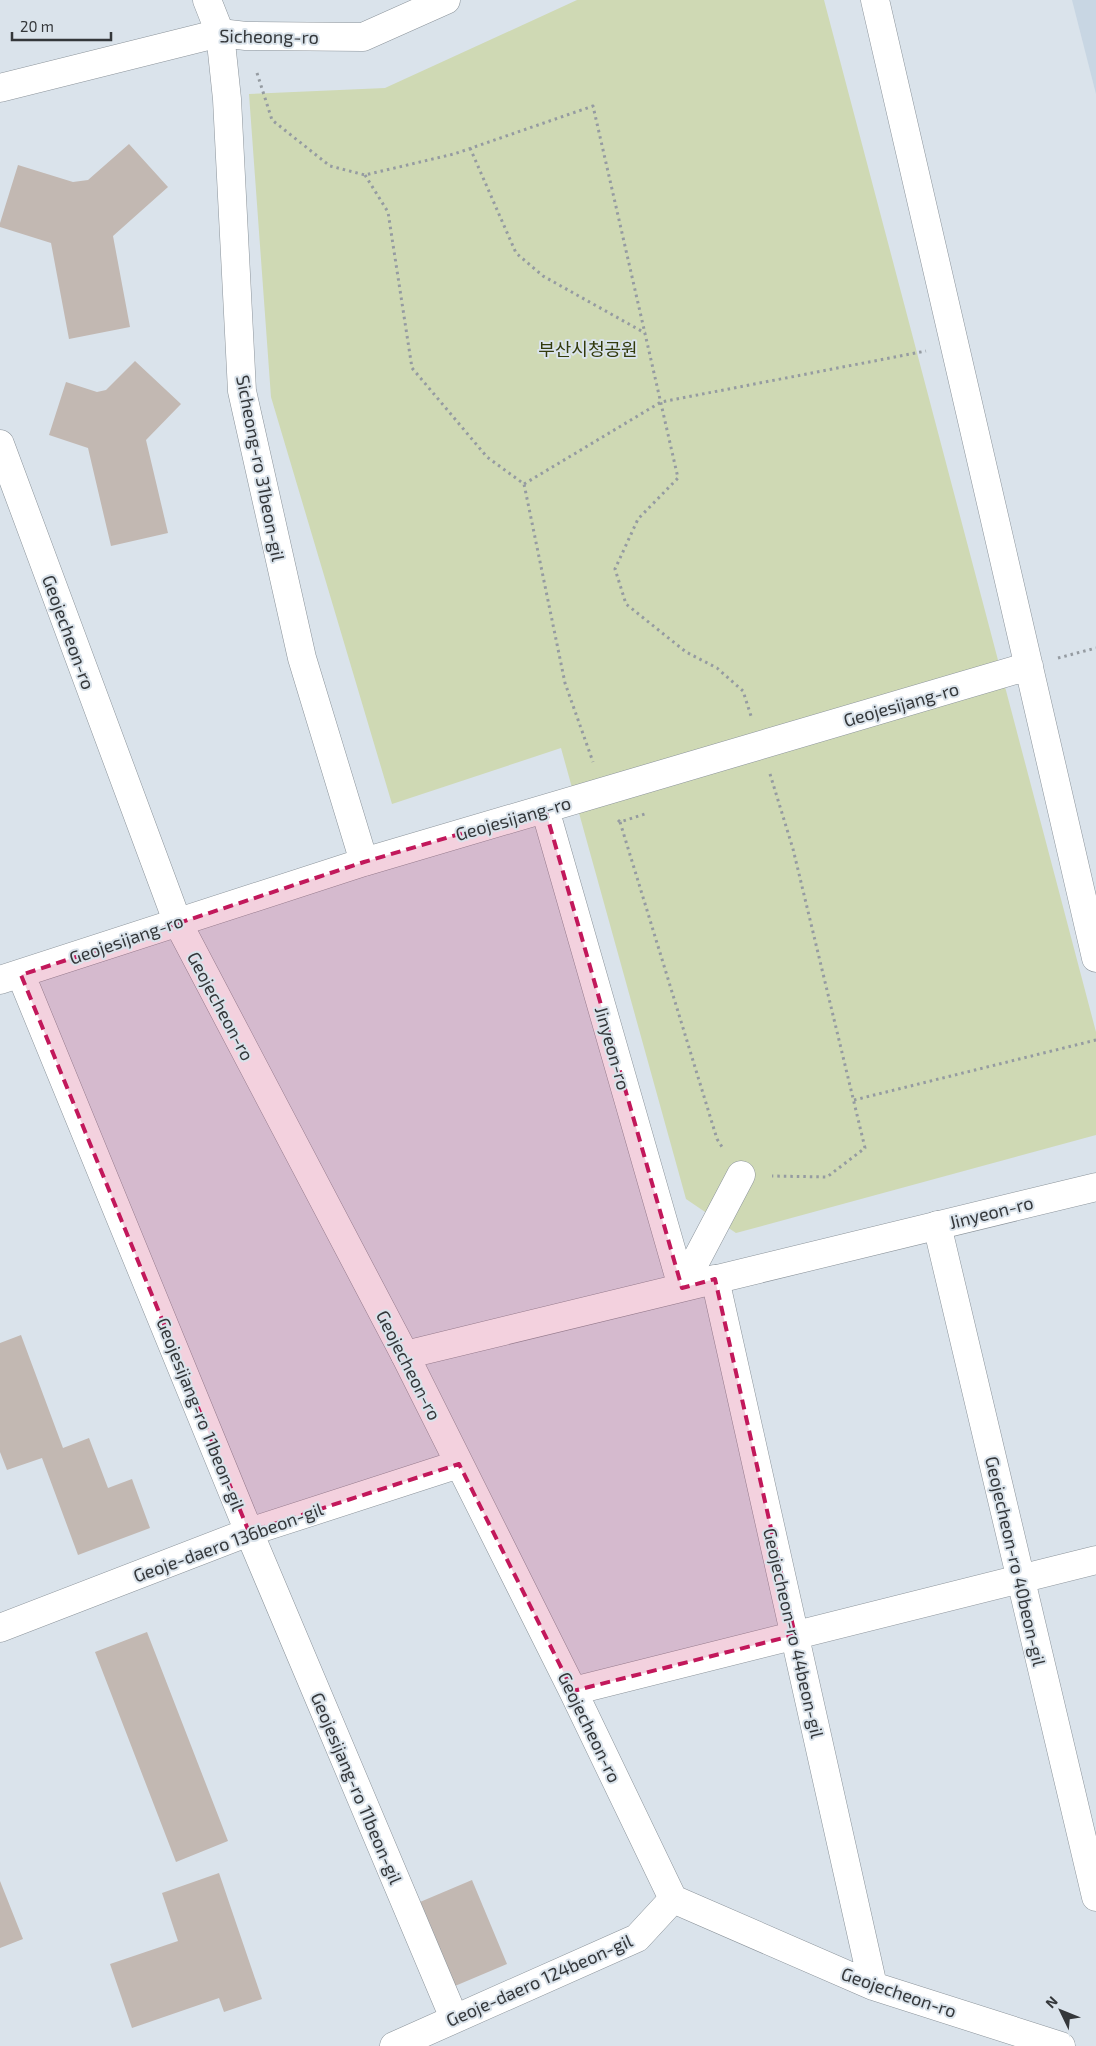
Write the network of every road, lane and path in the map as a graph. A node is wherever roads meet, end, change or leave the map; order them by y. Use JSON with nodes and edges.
{"nodes":[{"id":1,"x":207,"y":0,"type":"edge"},
{"id":2,"x":446,"y":0,"type":"edge"},
{"id":3,"x":875,"y":0,"type":"edge"},
{"id":4,"x":233,"y":35,"type":"junction"},
{"id":5,"x":0,"y":88,"type":"edge"},
{"id":6,"x":470,"y":148,"type":"junction"},
{"id":7,"x":365,"y":175,"type":"junction"},
{"id":8,"x":645,"y":333,"type":"junction"},
{"id":9,"x":955,"y":346,"type":"junction"},
{"id":10,"x":661,"y":402,"type":"junction"},
{"id":11,"x":0,"y":444,"type":"edge"},
{"id":12,"x":524,"y":484,"type":"junction"},
{"id":13,"x":1096,"y":648,"type":"edge"},
{"id":14,"x":1029,"y":666,"type":"junction"},
{"id":15,"x":760,"y":745,"type":"junction"},
{"id":16,"x":770,"y":774,"type":"dead end"},
{"id":17,"x":603,"y":792,"type":"junction"},
{"id":18,"x":545,"y":809,"type":"junction"},
{"id":19,"x":620,"y":822,"type":"dead end"},
{"id":20,"x":364,"y":862,"type":"junction"},
{"id":21,"x":176,"y":922,"type":"junction"},
{"id":22,"x":1096,"y":958,"type":"edge"},
{"id":23,"x":10,"y":977,"type":"edge"},
{"id":24,"x":1096,"y":1040,"type":"edge"},
{"id":25,"x":854,"y":1100,"type":"junction"},
{"id":26,"x":741,"y":1175,"type":"junction"},
{"id":27,"x":1096,"y":1187,"type":"edge"},
{"id":28,"x":937,"y":1225,"type":"junction"},
{"id":29,"x":715,"y":1279,"type":"junction"},
{"id":30,"x":682,"y":1287,"type":"junction"},
{"id":31,"x":405,"y":1355,"type":"junction"},
{"id":32,"x":459,"y":1464,"type":"junction"},
{"id":33,"x":249,"y":1532,"type":"junction"},
{"id":34,"x":1096,"y":1560,"type":"edge"},
{"id":35,"x":1021,"y":1579,"type":"junction"},
{"id":36,"x":0,"y":1628,"type":"edge"},
{"id":37,"x":795,"y":1635,"type":"junction"},
{"id":38,"x":573,"y":1690,"type":"junction"},
{"id":39,"x":1096,"y":1897,"type":"edge"},
{"id":40,"x":674,"y":1899,"type":"junction"},
{"id":41,"x":872,"y":1986,"type":"junction"},
{"id":42,"x":454,"y":2018,"type":"junction"},
{"id":43,"x":394,"y":2046,"type":"edge"},
{"id":44,"x":1060,"y":2046,"type":"edge"}],
"edges":[{"from":1,"to":4,"type":"street","name":"Sicheong-ro 31beon-gil"},
{"from":2,"to":4,"type":"street","name":"Sicheong-ro"},
{"from":3,"to":9,"type":"street"},
{"from":4,"to":5,"type":"street","name":"Sicheong-ro"},
{"from":4,"to":7,"type":"path"},
{"from":4,"to":20,"type":"street","name":"Sicheong-ro 31beon-gil"},
{"from":6,"to":7,"type":"path"},
{"from":6,"to":8,"type":"path"},
{"from":6,"to":8,"type":"path"},
{"from":7,"to":12,"type":"path"},
{"from":8,"to":10,"type":"path"},
{"from":9,"to":10,"type":"path"},
{"from":9,"to":14,"type":"street"},
{"from":10,"to":12,"type":"path"},
{"from":10,"to":15,"type":"path"},
{"from":11,"to":21,"type":"street","name":"Geojecheon-ro"},
{"from":12,"to":17,"type":"path"},
{"from":13,"to":14,"type":"path"},
{"from":14,"to":15,"type":"street","name":"Geojesijang-ro"},
{"from":14,"to":22,"type":"street"},
{"from":15,"to":17,"type":"street","name":"Geojesijang-ro"},
{"from":16,"to":25,"type":"path"},
{"from":17,"to":18,"type":"street","name":"Geojesijang-ro"},
{"from":18,"to":20,"type":"street","name":"Geojesijang-ro"},
{"from":18,"to":30,"type":"street","name":"Jinyeon-ro"},
{"from":19,"to":26,"type":"path"},
{"from":20,"to":21,"type":"street","name":"Geojesijang-ro"},
{"from":21,"to":23,"type":"street","name":"Geojesijang-ro"},
{"from":21,"to":31,"type":"street","name":"Geojecheon-ro"},
{"from":23,"to":33,"type":"street","name":"Geojesijang-ro 11beon-gil"},
{"from":24,"to":25,"type":"path"},
{"from":25,"to":26,"type":"path"},
{"from":26,"to":30,"type":"street"},
{"from":27,"to":28,"type":"street","name":"Jinyeon-ro"},
{"from":28,"to":29,"type":"street","name":"Jinyeon-ro"},
{"from":28,"to":35,"type":"street","name":"Geojecheon-ro 40beon-gil"},
{"from":29,"to":30,"type":"street","name":"Jinyeon-ro"},
{"from":29,"to":37,"type":"street","name":"Geojecheon-ro 44beon-gil"},
{"from":30,"to":31,"type":"street","name":"Jinyeon-ro"},
{"from":31,"to":32,"type":"street","name":"Geojecheon-ro"},
{"from":32,"to":33,"type":"street","name":"Geoje-daero 136beon-gil"},
{"from":32,"to":38,"type":"street","name":"Geojecheon-ro"},
{"from":33,"to":36,"type":"street","name":"Geoje-daero 136beon-gil"},
{"from":33,"to":42,"type":"street","name":"Geojesijang-ro 11beon-gil"},
{"from":34,"to":35,"type":"street"},
{"from":35,"to":37,"type":"street"},
{"from":35,"to":39,"type":"street","name":"Geojecheon-ro 40beon-gil"},
{"from":37,"to":38,"type":"street"},
{"from":37,"to":41,"type":"street","name":"Geojecheon-ro 44beon-gil"},
{"from":38,"to":40,"type":"street","name":"Geojecheon-ro"},
{"from":40,"to":41,"type":"street","name":"Geojecheon-ro"},
{"from":40,"to":42,"type":"street","name":"Geoje-daero 124beon-gil"},
{"from":41,"to":44,"type":"street","name":"Geojecheon-ro"},
{"from":42,"to":43,"type":"street","name":"Geoje-daero 124beon-gil"}]}
